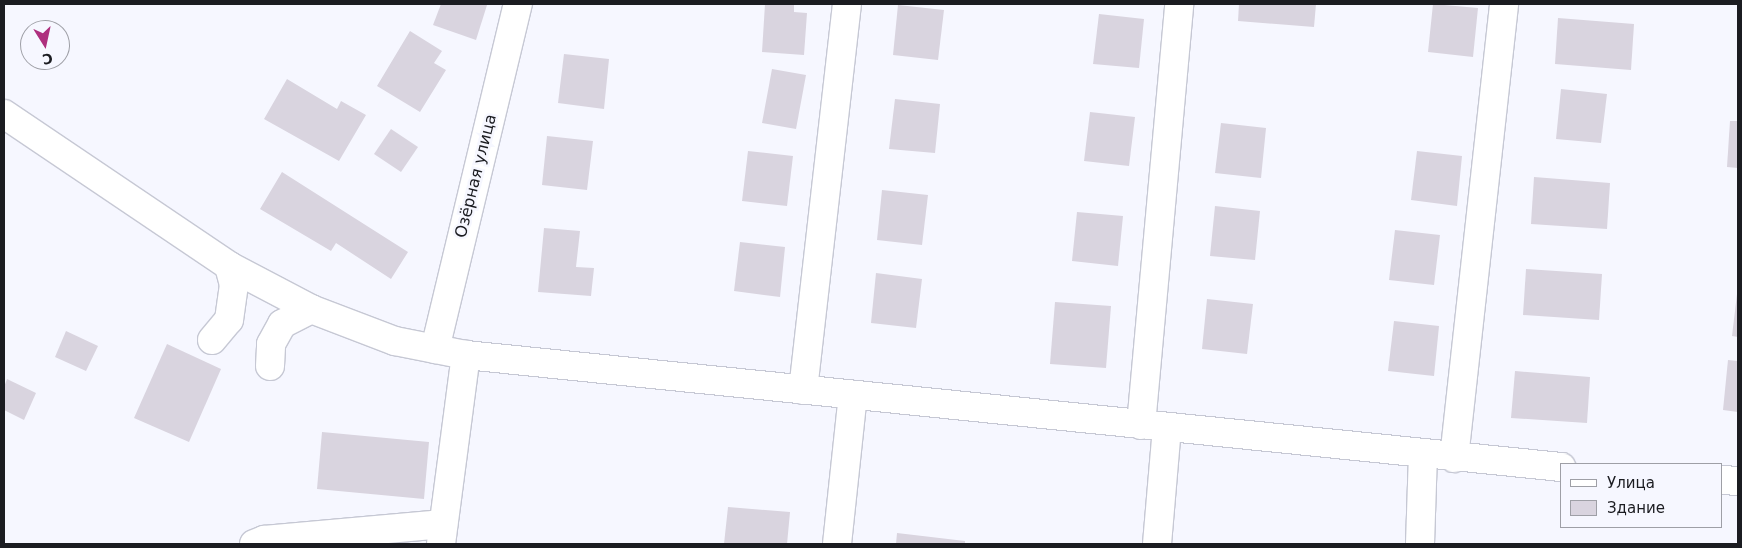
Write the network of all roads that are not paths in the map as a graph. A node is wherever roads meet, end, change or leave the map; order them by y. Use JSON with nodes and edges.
{"nodes":[{"id":1,"x":518,"y":4,"type":"edge"},
{"id":2,"x":847,"y":4,"type":"edge"},
{"id":3,"x":1178,"y":4,"type":"edge"},
{"id":4,"x":1504,"y":4,"type":"edge"},
{"id":5,"x":4,"y":114,"type":"edge"},
{"id":6,"x":229,"y":266,"type":"junction"},
{"id":7,"x":311,"y":310,"type":"junction"},
{"id":8,"x":212,"y":340,"type":"dead end"},
{"id":9,"x":435,"y":349,"type":"junction"},
{"id":10,"x":466,"y":355,"type":"junction"},
{"id":11,"x":270,"y":366,"type":"dead end"},
{"id":12,"x":803,"y":390,"type":"junction"},
{"id":13,"x":853,"y":395,"type":"junction"},
{"id":14,"x":1154,"y":427,"type":"junction"},
{"id":15,"x":1423,"y":454,"type":"junction"},
{"id":16,"x":1454,"y":458,"type":"junction"},
{"id":17,"x":1560,"y":467,"type":"edge"},
{"id":18,"x":1722,"y":480,"type":"edge"},
{"id":19,"x":1738,"y":481,"type":"edge"},
{"id":20,"x":442,"y":534,"type":"edge"},
{"id":21,"x":254,"y":544,"type":"edge"},
{"id":22,"x":837,"y":544,"type":"edge"},
{"id":23,"x":1157,"y":544,"type":"edge"},
{"id":24,"x":1420,"y":544,"type":"edge"}],
"edges":[{"from":1,"to":9,"type":"street","name":"Озёрная улица"},
{"from":2,"to":12,"type":"street"},
{"from":3,"to":14,"type":"street"},
{"from":4,"to":16,"type":"street"},
{"from":5,"to":6,"type":"street"},
{"from":6,"to":7,"type":"street"},
{"from":6,"to":8,"type":"street"},
{"from":7,"to":9,"type":"street"},
{"from":7,"to":11,"type":"street"},
{"from":9,"to":10,"type":"street"},
{"from":10,"to":12,"type":"street"},
{"from":10,"to":20,"type":"street"},
{"from":12,"to":13,"type":"street"},
{"from":13,"to":14,"type":"street"},
{"from":13,"to":22,"type":"street"},
{"from":14,"to":15,"type":"street"},
{"from":14,"to":23,"type":"street"},
{"from":15,"to":16,"type":"street"},
{"from":15,"to":24,"type":"street"},
{"from":16,"to":17,"type":"street"},
{"from":18,"to":19,"type":"street"},
{"from":20,"to":21,"type":"street"}]}
